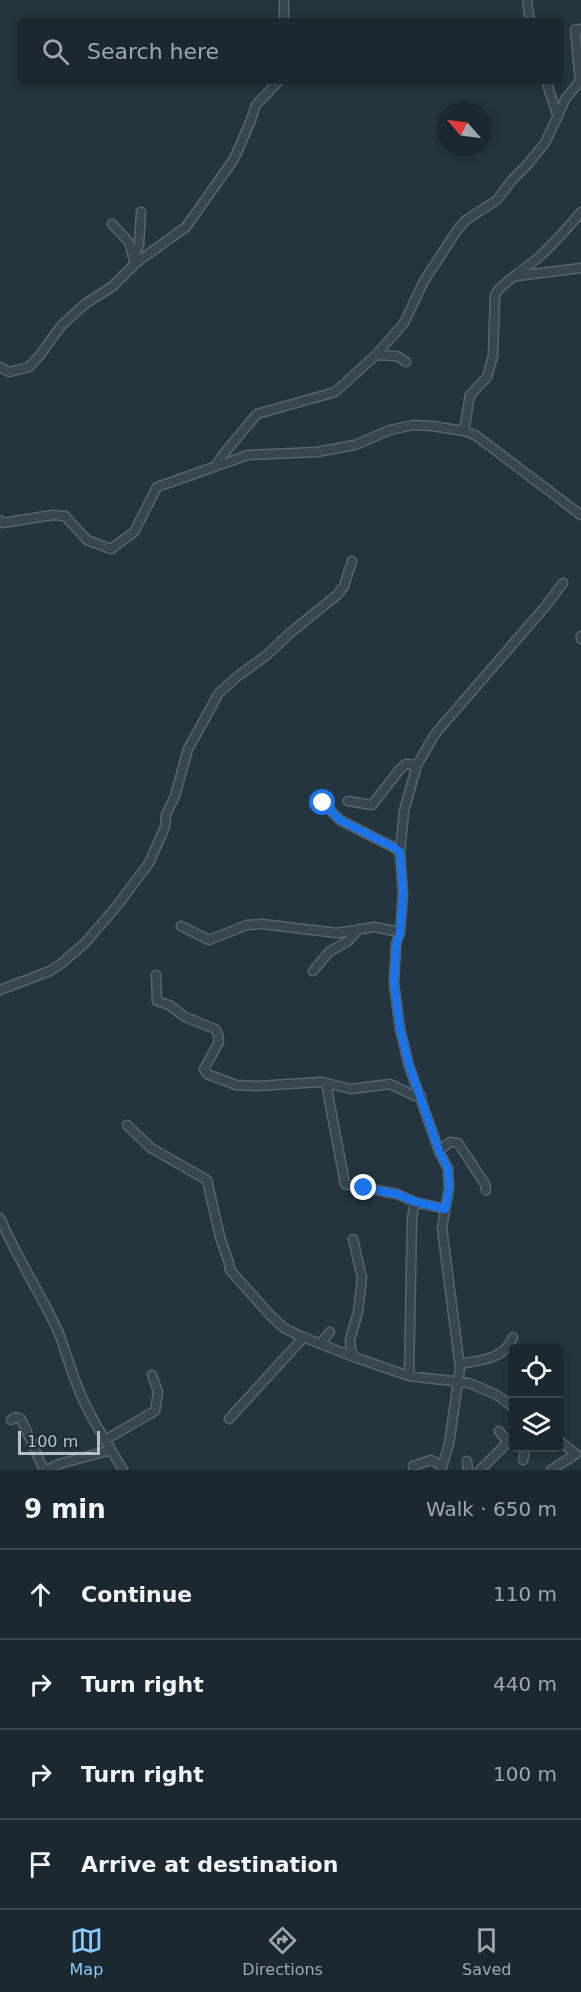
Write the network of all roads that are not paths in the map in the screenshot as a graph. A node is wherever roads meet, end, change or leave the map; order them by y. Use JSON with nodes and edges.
{"nodes":[{"id":1,"x":284,"y":0,"type":"edge"},
{"id":2,"x":527,"y":0,"type":"edge"},
{"id":3,"x":284,"y":18,"type":"edge"},
{"id":4,"x":530,"y":18,"type":"edge"},
{"id":5,"x":581,"y":29,"type":"edge"},
{"id":6,"x":276,"y":84,"type":"edge"},
{"id":7,"x":547,"y":84,"type":"edge"},
{"id":8,"x":558,"y":117,"type":"junction"},
{"id":9,"x":141,"y":212,"type":"dead end"},
{"id":10,"x":581,"y":212,"type":"edge"},
{"id":11,"x":112,"y":224,"type":"dead end"},
{"id":12,"x":135,"y":261,"type":"junction"},
{"id":13,"x":581,"y":268,"type":"edge"},
{"id":14,"x":517,"y":276,"type":"junction"},
{"id":15,"x":376,"y":355,"type":"junction"},
{"id":16,"x":406,"y":362,"type":"dead end"},
{"id":17,"x":0,"y":367,"type":"edge"},
{"id":18,"x":464,"y":431,"type":"junction"},
{"id":19,"x":216,"y":466,"type":"junction"},
{"id":20,"x":581,"y":515,"type":"edge"},
{"id":21,"x":0,"y":520,"type":"edge"},
{"id":22,"x":352,"y":561,"type":"dead end"},
{"id":23,"x":563,"y":583,"type":"dead end"},
{"id":24,"x":417,"y":765,"type":"junction"},
{"id":25,"x":348,"y":801,"type":"dead end"},
{"id":26,"x":323,"y":803,"type":"dead end"},
{"id":27,"x":400,"y":852,"type":"junction"},
{"id":28,"x":181,"y":926,"type":"dead end"},
{"id":29,"x":359,"y":929,"type":"junction"},
{"id":30,"x":400,"y":932,"type":"junction"},
{"id":31,"x":313,"y":971,"type":"dead end"},
{"id":32,"x":156,"y":975,"type":"dead end"},
{"id":33,"x":0,"y":990,"type":"edge"},
{"id":34,"x":326,"y":1083,"type":"junction"},
{"id":35,"x":421,"y":1096,"type":"junction"},
{"id":36,"x":127,"y":1125,"type":"dead end"},
{"id":37,"x":439,"y":1151,"type":"junction"},
{"id":38,"x":486,"y":1190,"type":"dead end"},
{"id":39,"x":416,"y":1202,"type":"junction"},
{"id":40,"x":445,"y":1209,"type":"junction"},
{"id":41,"x":0,"y":1218,"type":"edge"},
{"id":42,"x":353,"y":1239,"type":"dead end"},
{"id":43,"x":330,"y":1332,"type":"dead end"},
{"id":44,"x":513,"y":1337,"type":"dead end"},
{"id":45,"x":304,"y":1338,"type":"junction"},
{"id":46,"x":320,"y":1344,"type":"junction"},
{"id":47,"x":354,"y":1357,"type":"junction"},
{"id":48,"x":460,"y":1364,"type":"junction"},
{"id":49,"x":153,"y":1375,"type":"dead end"},
{"id":50,"x":408,"y":1376,"type":"junction"},
{"id":51,"x":459,"y":1382,"type":"junction"},
{"id":52,"x":509,"y":1405,"type":"edge"},
{"id":53,"x":230,"y":1419,"type":"dead end"},
{"id":54,"x":11,"y":1420,"type":"dead end"},
{"id":55,"x":499,"y":1431,"type":"dead end"},
{"id":56,"x":509,"y":1438,"type":"edge"},
{"id":57,"x":105,"y":1440,"type":"junction"},
{"id":58,"x":509,"y":1440,"type":"edge"},
{"id":59,"x":563,"y":1444,"type":"edge"},
{"id":60,"x":111,"y":1450,"type":"junction"},
{"id":61,"x":525,"y":1452,"type":"edge"},
{"id":62,"x":523,"y":1460,"type":"dead end"},
{"id":63,"x":413,"y":1466,"type":"dead end"},
{"id":64,"x":442,"y":1468,"type":"edge"},
{"id":65,"x":46,"y":1470,"type":"edge"},
{"id":66,"x":123,"y":1470,"type":"edge"},
{"id":67,"x":480,"y":1470,"type":"edge"},
{"id":68,"x":551,"y":1470,"type":"edge"}],
"edges":[{"from":1,"to":3,"type":"street"},
{"from":2,"to":4,"type":"street"},
{"from":5,"to":8,"type":"street"},
{"from":6,"to":12,"type":"street"},
{"from":7,"to":8,"type":"street"},
{"from":8,"to":15,"type":"street"},
{"from":9,"to":12,"type":"street"},
{"from":10,"to":14,"type":"street"},
{"from":11,"to":12,"type":"street"},
{"from":12,"to":17,"type":"street"},
{"from":13,"to":14,"type":"street"},
{"from":14,"to":18,"type":"street"},
{"from":15,"to":16,"type":"street"},
{"from":15,"to":19,"type":"street"},
{"from":18,"to":19,"type":"street"},
{"from":18,"to":20,"type":"street"},
{"from":19,"to":21,"type":"street"},
{"from":22,"to":33,"type":"street"},
{"from":23,"to":24,"type":"street"},
{"from":24,"to":25,"type":"street"},
{"from":24,"to":27,"type":"street"},
{"from":26,"to":27,"type":"street"},
{"from":27,"to":30,"type":"street"},
{"from":28,"to":29,"type":"street"},
{"from":29,"to":30,"type":"street"},
{"from":29,"to":31,"type":"street"},
{"from":30,"to":35,"type":"street"},
{"from":32,"to":34,"type":"street"},
{"from":34,"to":35,"type":"street"},
{"from":34,"to":39,"type":"street"},
{"from":35,"to":37,"type":"street"},
{"from":36,"to":45,"type":"street"},
{"from":37,"to":38,"type":"street"},
{"from":37,"to":40,"type":"street"},
{"from":39,"to":40,"type":"street"},
{"from":39,"to":50,"type":"street"},
{"from":40,"to":48,"type":"street"},
{"from":41,"to":57,"type":"street"},
{"from":42,"to":47,"type":"street"},
{"from":43,"to":46,"type":"street"},
{"from":44,"to":48,"type":"street"},
{"from":45,"to":46,"type":"street"},
{"from":45,"to":53,"type":"street"},
{"from":46,"to":47,"type":"street"},
{"from":47,"to":50,"type":"street"},
{"from":48,"to":51,"type":"street"},
{"from":49,"to":57,"type":"street"},
{"from":50,"to":51,"type":"street"},
{"from":51,"to":52,"type":"street"},
{"from":51,"to":64,"type":"street"},
{"from":54,"to":65,"type":"street"},
{"from":55,"to":56,"type":"street"},
{"from":57,"to":60,"type":"street"},
{"from":58,"to":67,"type":"street"},
{"from":59,"to":68,"type":"street"},
{"from":60,"to":65,"type":"street"},
{"from":60,"to":66,"type":"street"},
{"from":61,"to":62,"type":"street"},
{"from":63,"to":64,"type":"street"}]}
